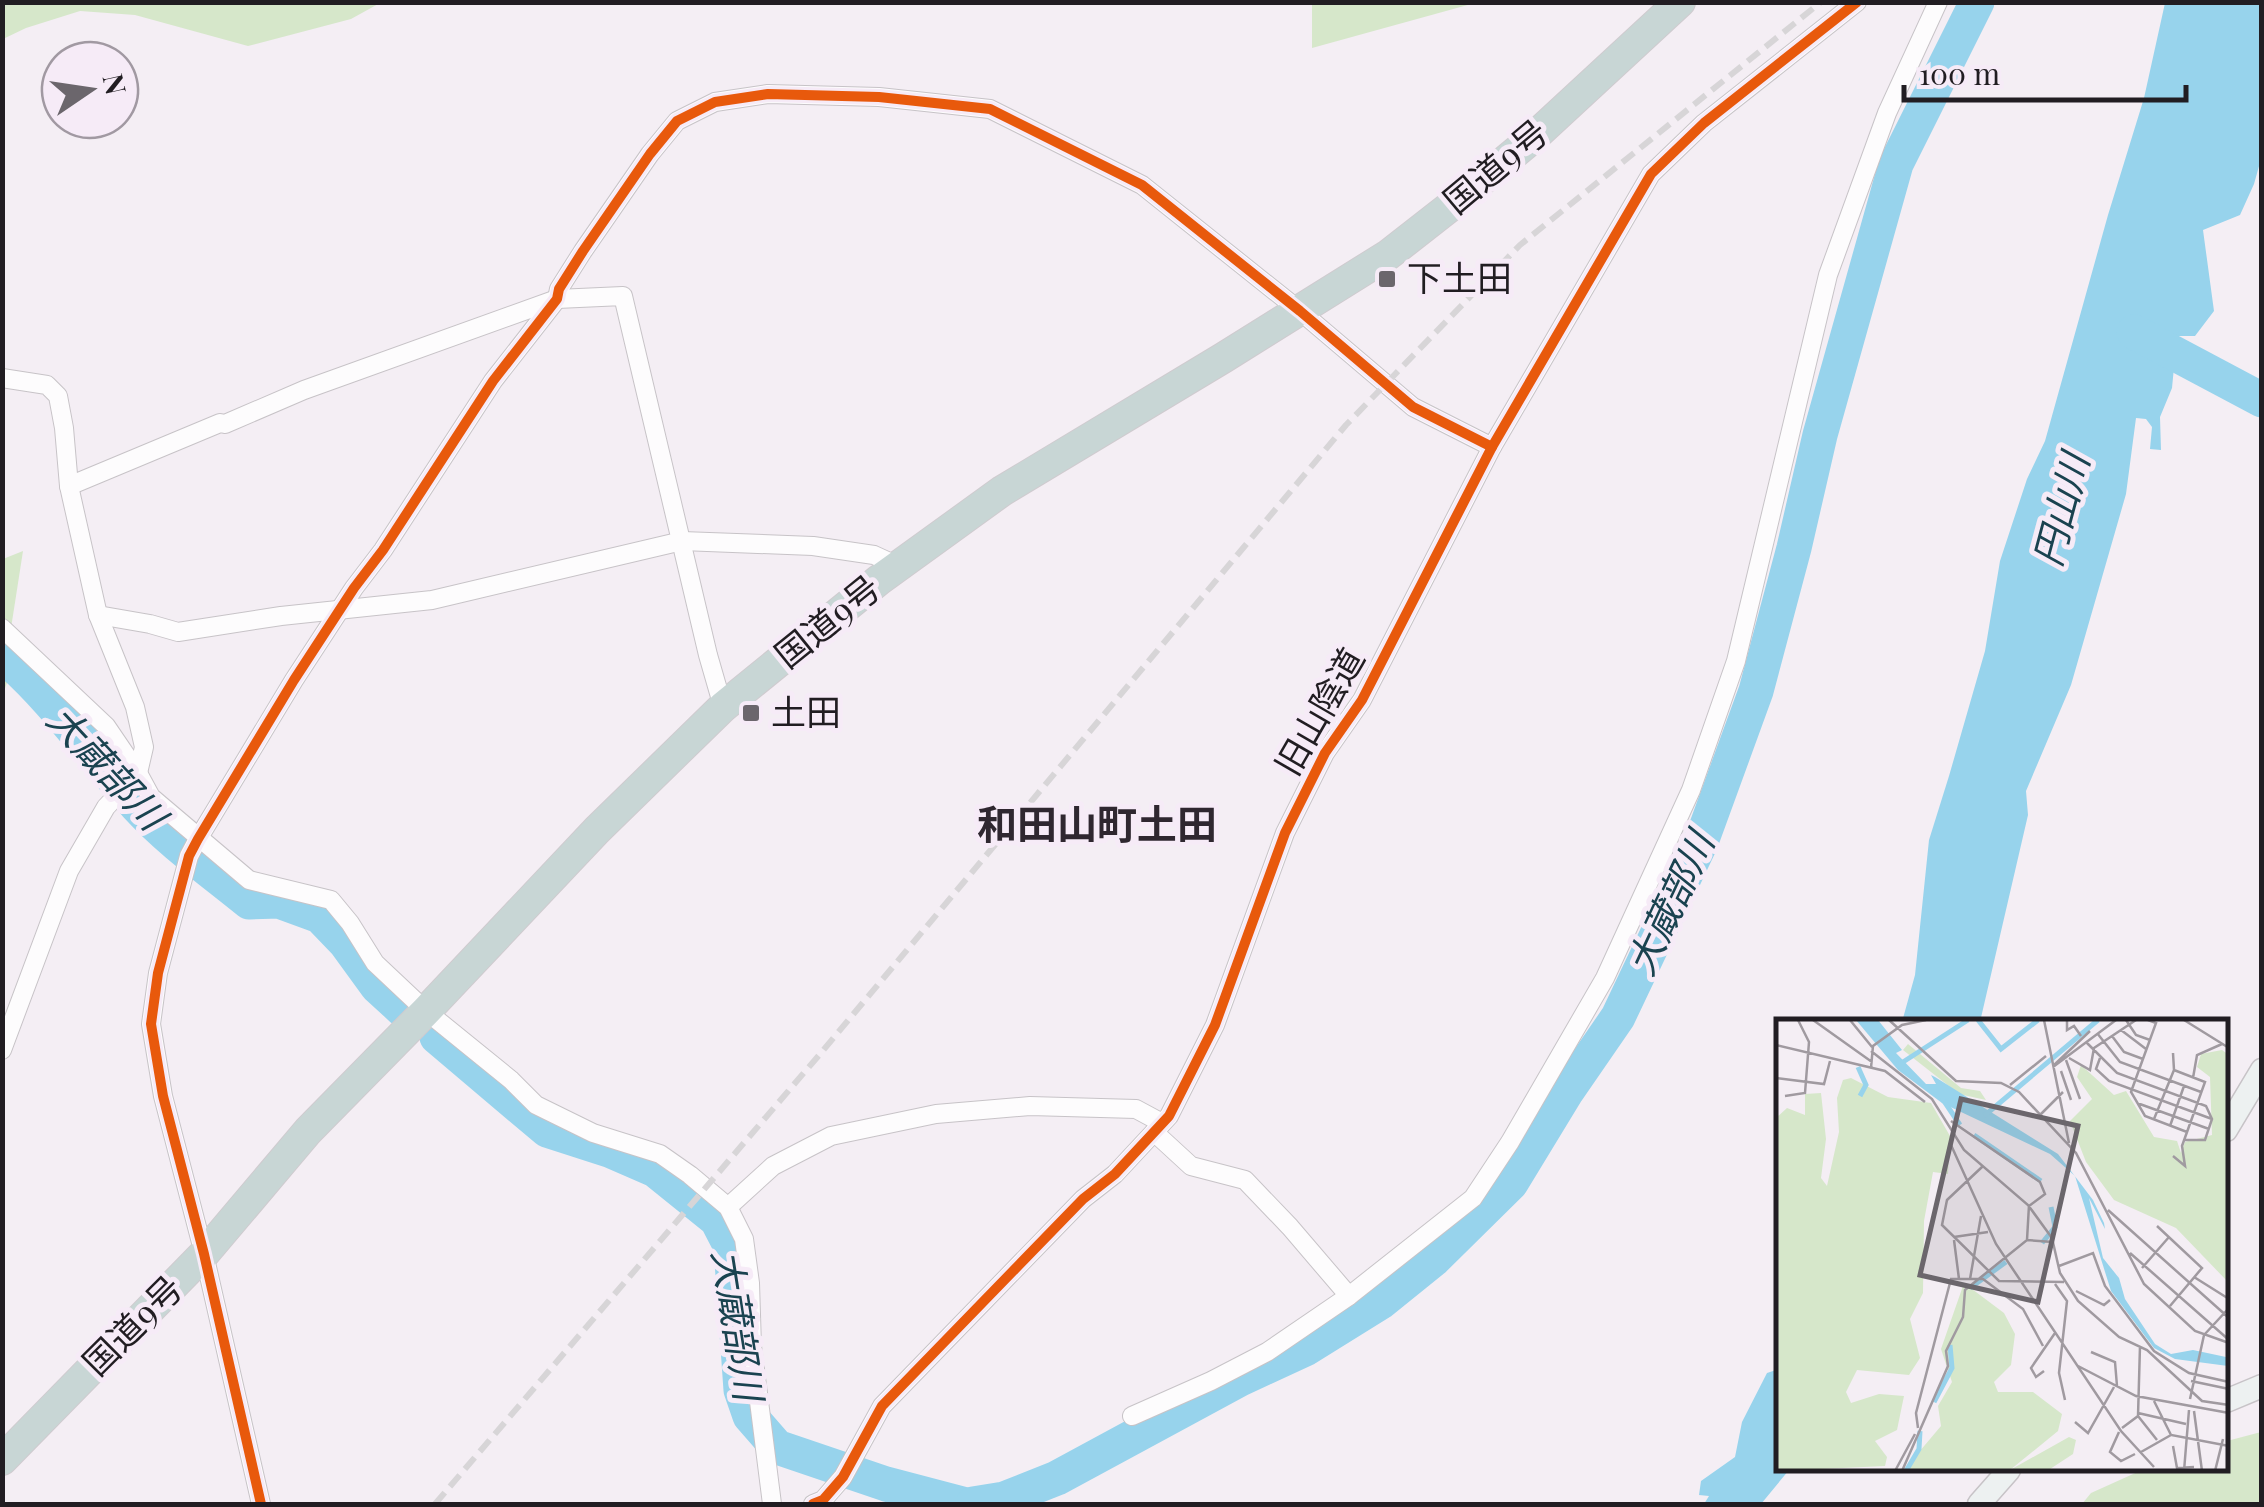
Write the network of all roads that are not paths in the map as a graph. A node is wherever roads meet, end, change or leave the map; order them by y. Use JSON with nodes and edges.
{"nodes":[{"id":1,"x":1680,"y":2,"type":"edge"},
{"id":2,"x":1857,"y":2,"type":"edge"},
{"id":3,"x":1938,"y":2,"type":"edge"},
{"id":4,"x":557,"y":300,"type":"junction"},
{"id":5,"x":1300,"y":311,"type":"junction"},
{"id":6,"x":2,"y":378,"type":"edge"},
{"id":7,"x":1492,"y":447,"type":"junction"},
{"id":8,"x":69,"y":486,"type":"junction"},
{"id":9,"x":682,"y":541,"type":"junction"},
{"id":10,"x":898,"y":566,"type":"junction"},
{"id":11,"x":340,"y":610,"type":"junction"},
{"id":12,"x":98,"y":615,"type":"junction"},
{"id":13,"x":2,"y":628,"type":"edge"},
{"id":14,"x":723,"y":707,"type":"junction"},
{"id":15,"x":138,"y":773,"type":"junction"},
{"id":16,"x":198,"y":839,"type":"junction"},
{"id":17,"x":426,"y":1011,"type":"junction"},
{"id":18,"x":2,"y":1050,"type":"edge"},
{"id":19,"x":2262,"y":1070,"type":"edge"},
{"id":20,"x":2229,"y":1125,"type":"edge"},
{"id":21,"x":1158,"y":1128,"type":"junction"},
{"id":22,"x":728,"y":1207,"type":"junction"},
{"id":23,"x":204,"y":1254,"type":"junction"},
{"id":24,"x":1350,"y":1296,"type":"junction"},
{"id":25,"x":2262,"y":1386,"type":"edge"},
{"id":26,"x":2229,"y":1400,"type":"edge"},
{"id":27,"x":1132,"y":1416,"type":"dead end"},
{"id":28,"x":2,"y":1460,"type":"edge"},
{"id":29,"x":2006,"y":1472,"type":"edge"},
{"id":30,"x":260,"y":1504,"type":"edge"},
{"id":31,"x":772,"y":1504,"type":"edge"},
{"id":32,"x":813,"y":1504,"type":"edge"},
{"id":33,"x":1979,"y":1504,"type":"edge"}],
"edges":[{"from":1,"to":5,"type":"highway","name":"国道9号"},
{"from":2,"to":7,"type":"street","name":"旧山陰道"},
{"from":3,"to":24,"type":"street"},
{"from":4,"to":5,"type":"street"},
{"from":4,"to":8,"type":"street"},
{"from":4,"to":9,"type":"street"},
{"from":4,"to":11,"type":"street"},
{"from":5,"to":7,"type":"street"},
{"from":5,"to":10,"type":"highway","name":"国道9号"},
{"from":6,"to":8,"type":"street"},
{"from":7,"to":21,"type":"street","name":"旧山陰道"},
{"from":8,"to":12,"type":"street"},
{"from":9,"to":10,"type":"street"},
{"from":9,"to":11,"type":"street"},
{"from":9,"to":14,"type":"street"},
{"from":10,"to":14,"type":"highway","name":"国道9号"},
{"from":11,"to":12,"type":"street"},
{"from":11,"to":16,"type":"street"},
{"from":12,"to":15,"type":"street"},
{"from":13,"to":15,"type":"street"},
{"from":14,"to":17,"type":"highway","name":"国道9号"},
{"from":15,"to":16,"type":"street"},
{"from":15,"to":18,"type":"street"},
{"from":16,"to":17,"type":"street"},
{"from":16,"to":23,"type":"street"},
{"from":17,"to":22,"type":"street"},
{"from":17,"to":23,"type":"highway","name":"国道9号"},
{"from":19,"to":20,"type":"main road"},
{"from":21,"to":22,"type":"street"},
{"from":21,"to":24,"type":"street"},
{"from":21,"to":32,"type":"street","name":"旧山陰道"},
{"from":22,"to":31,"type":"street"},
{"from":23,"to":28,"type":"highway","name":"国道9号"},
{"from":23,"to":30,"type":"street"},
{"from":24,"to":27,"type":"street"},
{"from":25,"to":26,"type":"main road"},
{"from":29,"to":33,"type":"main road"}]}
